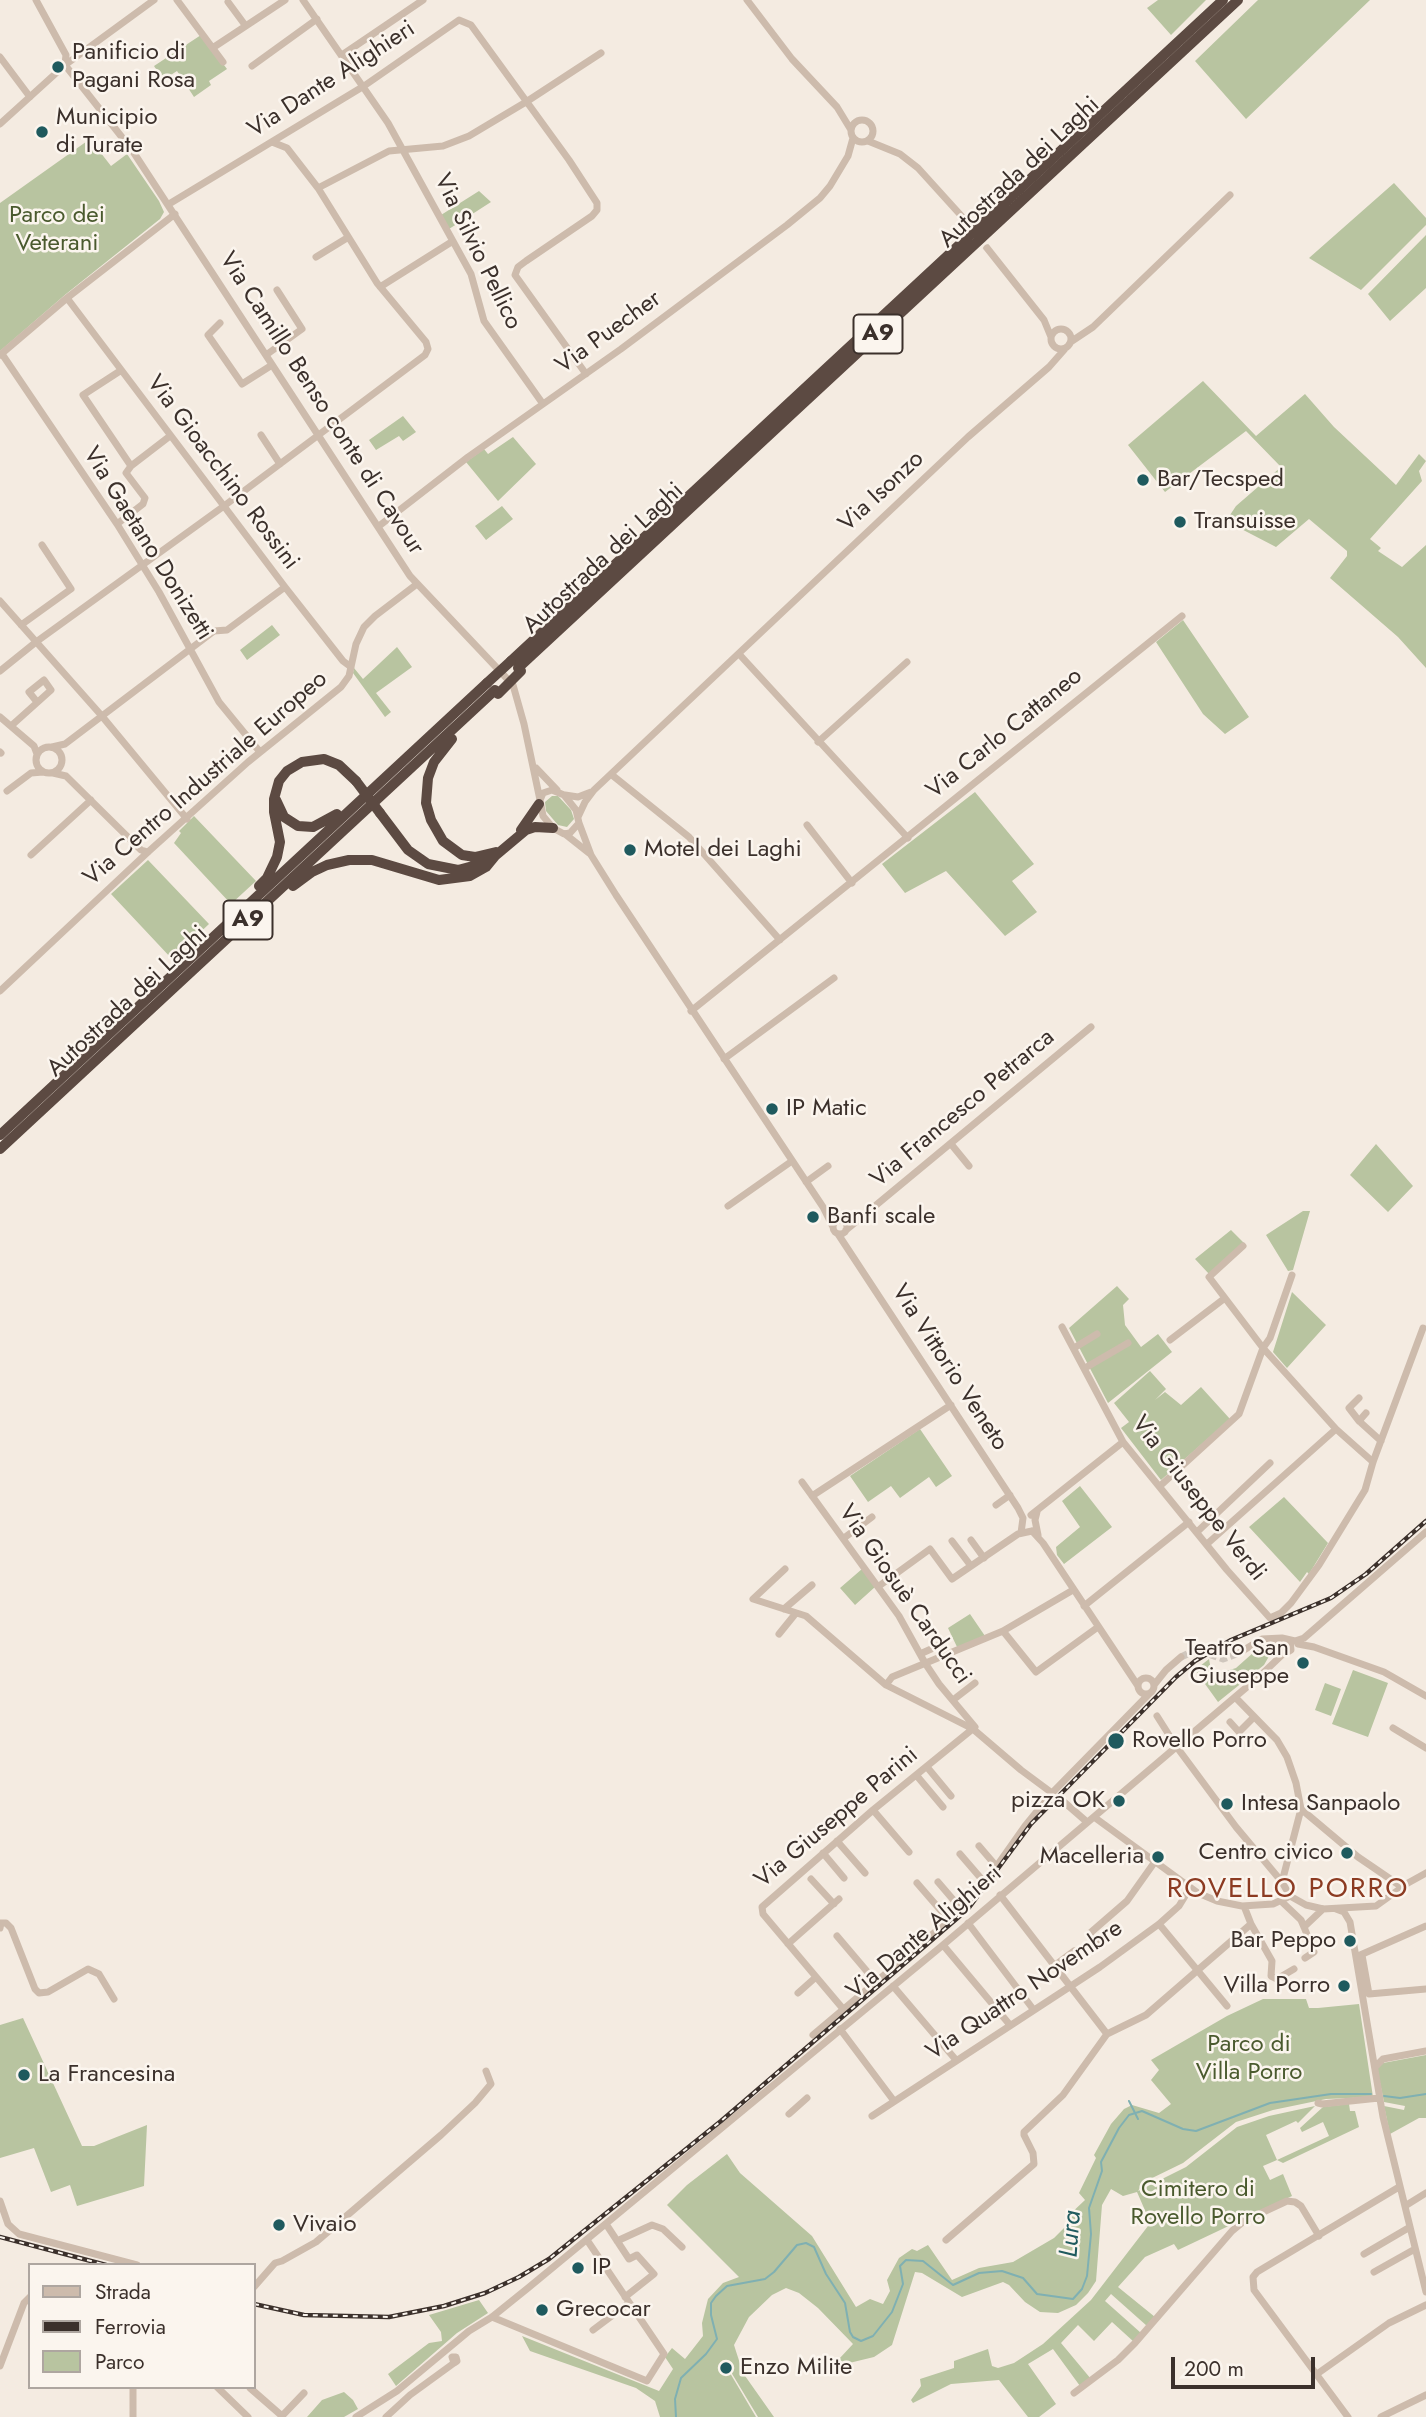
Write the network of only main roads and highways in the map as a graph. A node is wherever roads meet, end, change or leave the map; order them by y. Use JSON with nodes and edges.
{"nodes":[{"id":1,"x":1223,"y":0,"type":"edge"},
{"id":2,"x":1238,"y":0,"type":"edge"},
{"id":3,"x":517,"y":667,"type":"junction"},
{"id":4,"x":493,"y":689,"type":"junction"},
{"id":5,"x":458,"y":709,"type":"junction"},
{"id":6,"x":275,"y":795,"type":"junction"},
{"id":7,"x":539,"y":802,"type":"road end"},
{"id":8,"x":553,"y":828,"type":"road end"},
{"id":9,"x":516,"y":837,"type":"junction"},
{"id":10,"x":499,"y":853,"type":"junction"},
{"id":11,"x":187,"y":976,"type":"junction"},
{"id":12,"x":125,"y":1019,"type":"junction"},
{"id":13,"x":0,"y":1135,"type":"edge"},
{"id":14,"x":0,"y":1149,"type":"edge"}],
"edges":[{"from":1,"to":3,"type":"highway","name":"Autostrada dei Laghi","number":"A9"},
{"from":2,"to":3,"type":"highway","name":"Autostrada dei Laghi","number":"A9"},
{"from":3,"to":4,"type":"highway","name":"Autostrada dei Laghi","number":"A9","bridge":true},
{"from":4,"to":5,"type":"highway","name":"Autostrada dei Laghi","number":"A9"},
{"from":4,"to":10,"type":"highway"},
{"from":4,"to":11,"type":"highway","name":"Autostrada dei Laghi","number":"A9"},
{"from":5,"to":6,"type":"highway"},
{"from":5,"to":12,"type":"highway","name":"Autostrada dei Laghi","number":"A9"},
{"from":6,"to":10,"type":"highway","bridge":true},
{"from":6,"to":12,"type":"highway"},
{"from":7,"to":9,"type":"highway"},
{"from":8,"to":9,"type":"highway"},
{"from":9,"to":10,"type":"highway"},
{"from":10,"to":11,"type":"highway"},
{"from":11,"to":14,"type":"highway","name":"Autostrada dei Laghi","number":"A9"},
{"from":12,"to":13,"type":"highway","name":"Autostrada dei Laghi","number":"A9"}]}
